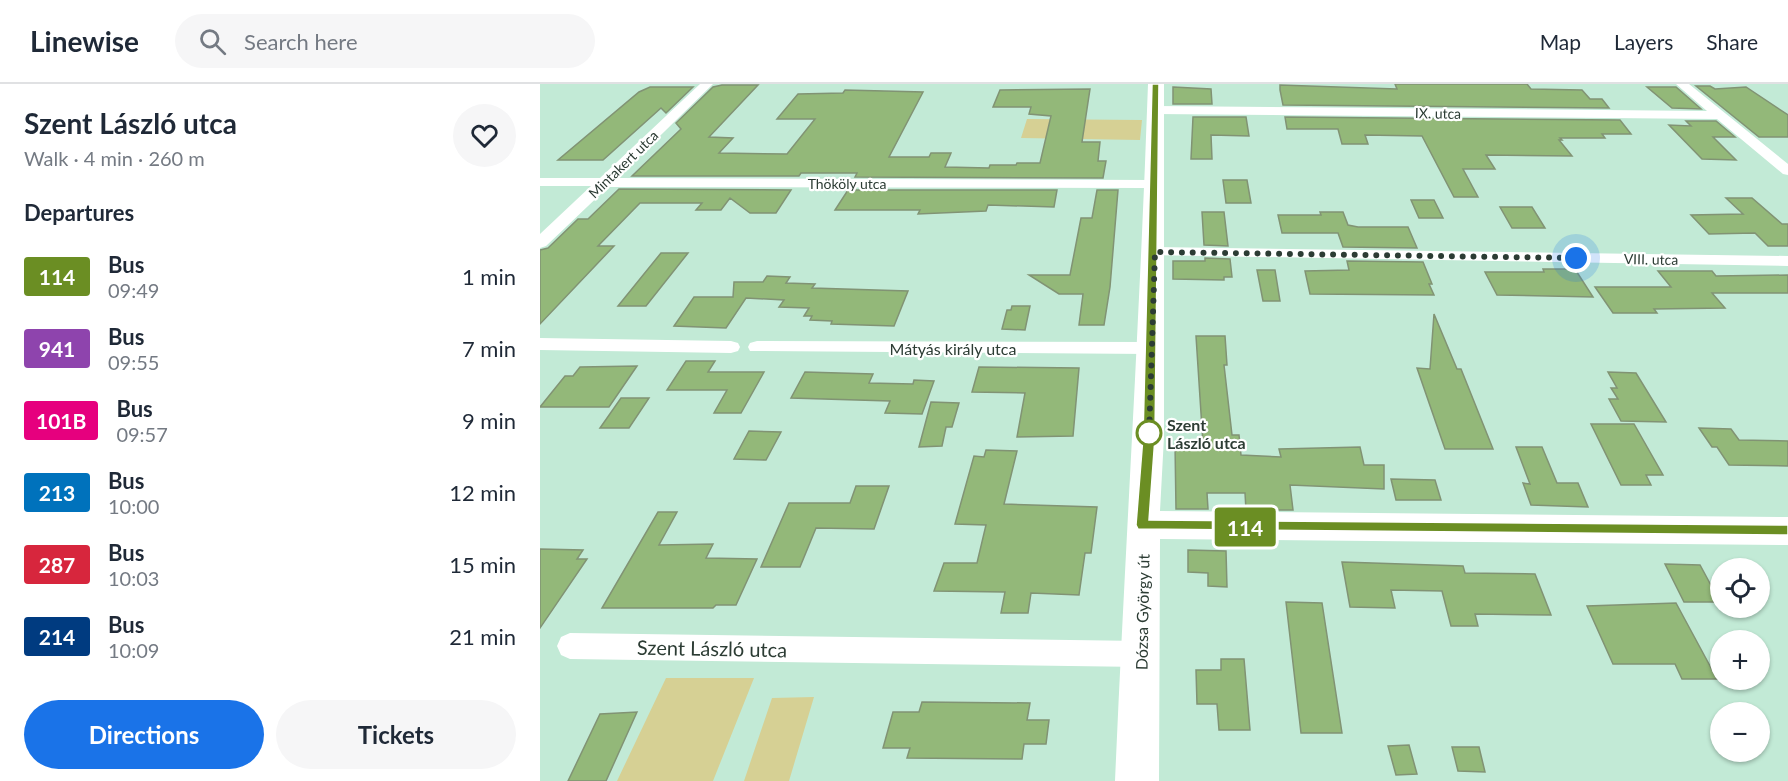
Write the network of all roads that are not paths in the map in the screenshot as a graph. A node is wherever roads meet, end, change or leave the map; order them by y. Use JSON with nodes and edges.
{"nodes":[{"id":1,"x":707,"y":84,"type":"edge"},
{"id":2,"x":1156,"y":84,"type":"edge"},
{"id":3,"x":1682,"y":84,"type":"edge"},
{"id":4,"x":1155,"y":110,"type":"junction"},
{"id":5,"x":1720,"y":115,"type":"junction"},
{"id":6,"x":1788,"y":171,"type":"edge"},
{"id":7,"x":540,"y":182,"type":"edge"},
{"id":8,"x":603,"y":183,"type":"junction"},
{"id":9,"x":1154,"y":184,"type":"junction"},
{"id":10,"x":540,"y":243,"type":"edge"},
{"id":11,"x":1155,"y":252,"type":"junction"},
{"id":12,"x":1788,"y":261,"type":"edge"},
{"id":13,"x":540,"y":344,"type":"edge"},
{"id":14,"x":731,"y":347,"type":"dead end"},
{"id":15,"x":757,"y":347,"type":"dead end"},
{"id":16,"x":1150,"y":348,"type":"junction"},
{"id":17,"x":1143,"y":525,"type":"junction"},
{"id":18,"x":1788,"y":531,"type":"edge"},
{"id":19,"x":570,"y":646,"type":"dead end"},
{"id":20,"x":1142,"y":654,"type":"junction"},
{"id":21,"x":1137,"y":781,"type":"edge"}],
"edges":[{"from":1,"to":8,"type":"street","name":"Mintakert utca"},
{"from":2,"to":4,"type":"street","name":"Dózsa György út"},
{"from":3,"to":5,"type":"street"},
{"from":4,"to":5,"type":"street","name":"IX. utca"},
{"from":4,"to":9,"type":"street","name":"Dózsa György út"},
{"from":5,"to":6,"type":"street"},
{"from":7,"to":8,"type":"street","name":"Thököly utca"},
{"from":8,"to":9,"type":"street","name":"Thököly utca"},
{"from":8,"to":10,"type":"street","name":"Mintakert utca"},
{"from":9,"to":11,"type":"street","name":"Dózsa György út"},
{"from":11,"to":12,"type":"street","name":"VIII. utca"},
{"from":11,"to":16,"type":"street","name":"Dózsa György út"},
{"from":13,"to":14,"type":"street"},
{"from":15,"to":16,"type":"street","name":"Mátyás király utca"},
{"from":16,"to":17,"type":"street","name":"Dózsa György út"},
{"from":17,"to":18,"type":"street"},
{"from":17,"to":20,"type":"street","name":"Dózsa György út"},
{"from":19,"to":20,"type":"street","name":"Szent László utca"},
{"from":20,"to":21,"type":"street","name":"Dózsa György út"}]}
